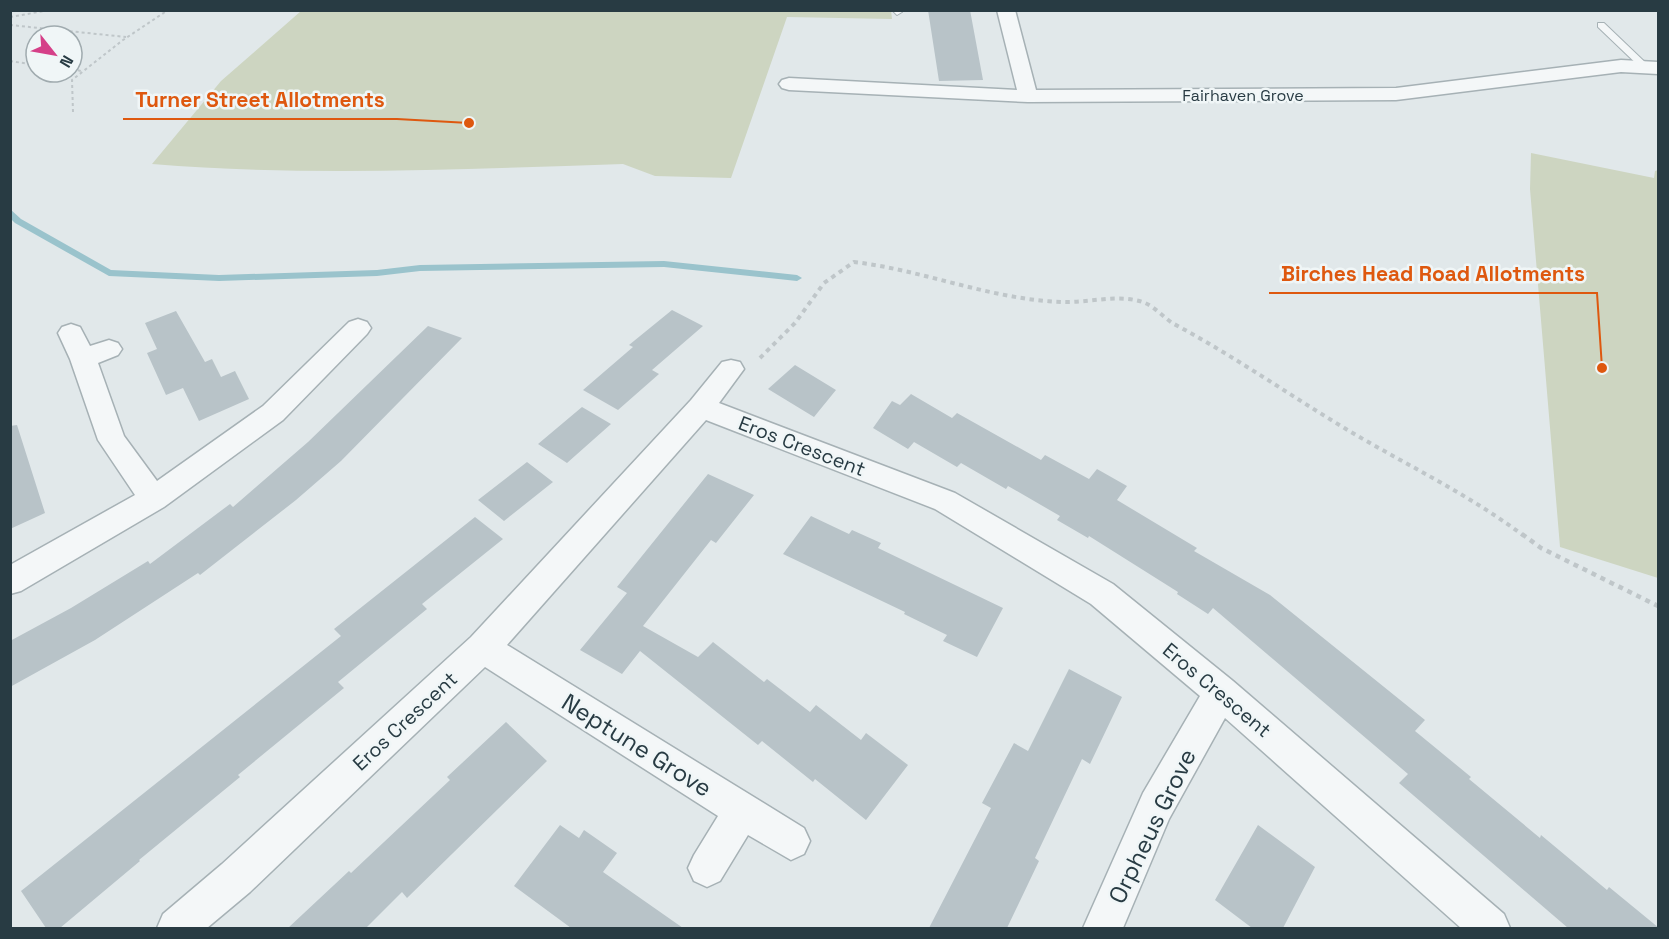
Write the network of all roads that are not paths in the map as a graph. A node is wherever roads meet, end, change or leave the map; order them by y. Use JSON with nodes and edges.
{"nodes":[{"id":1,"x":1005,"y":10,"type":"edge"},
{"id":2,"x":1601,"y":25,"type":"dead end"},
{"id":3,"x":1652,"y":68,"type":"edge"},
{"id":4,"x":789,"y":84,"type":"dead end"},
{"id":5,"x":1028,"y":96,"type":"junction"},
{"id":6,"x":358,"y":328,"type":"dead end"},
{"id":7,"x":71,"y":333,"type":"dead end"},
{"id":8,"x":109,"y":349,"type":"dead end"},
{"id":9,"x":83,"y":359,"type":"junction"},
{"id":10,"x":731,"y":369,"type":"road end"},
{"id":11,"x":701,"y":406,"type":"junction"},
{"id":12,"x":154,"y":499,"type":"junction"},
{"id":13,"x":10,"y":581,"type":"edge"},
{"id":14,"x":483,"y":648,"type":"junction"},
{"id":15,"x":1221,"y":692,"type":"junction"},
{"id":16,"x":742,"y":811,"type":"junction"},
{"id":17,"x":791,"y":842,"type":"dead end"},
{"id":18,"x":707,"y":868,"type":"dead end"},
{"id":19,"x":177,"y":928,"type":"edge"},
{"id":20,"x":1103,"y":928,"type":"edge"},
{"id":21,"x":1490,"y":928,"type":"edge"}],
"edges":[{"from":1,"to":5,"type":"street"},
{"from":2,"to":3,"type":"lane"},
{"from":3,"to":5,"type":"street","name":"Fairhaven Grove"},
{"from":4,"to":5,"type":"street","name":"Fairhaven Grove"},
{"from":6,"to":12,"type":"street"},
{"from":7,"to":9,"type":"street"},
{"from":8,"to":9,"type":"street"},
{"from":9,"to":12,"type":"street"},
{"from":10,"to":11,"type":"street"},
{"from":11,"to":14,"type":"street","name":"Eros Crescent"},
{"from":11,"to":15,"type":"street","name":"Eros Crescent"},
{"from":12,"to":13,"type":"street"},
{"from":14,"to":16,"type":"street","name":"Neptune Grove"},
{"from":14,"to":19,"type":"street","name":"Eros Crescent"},
{"from":15,"to":20,"type":"street","name":"Orpheus Grove"},
{"from":15,"to":21,"type":"street","name":"Eros Crescent"},
{"from":16,"to":17,"type":"street","name":"Neptune Grove"},
{"from":16,"to":18,"type":"street"}]}
